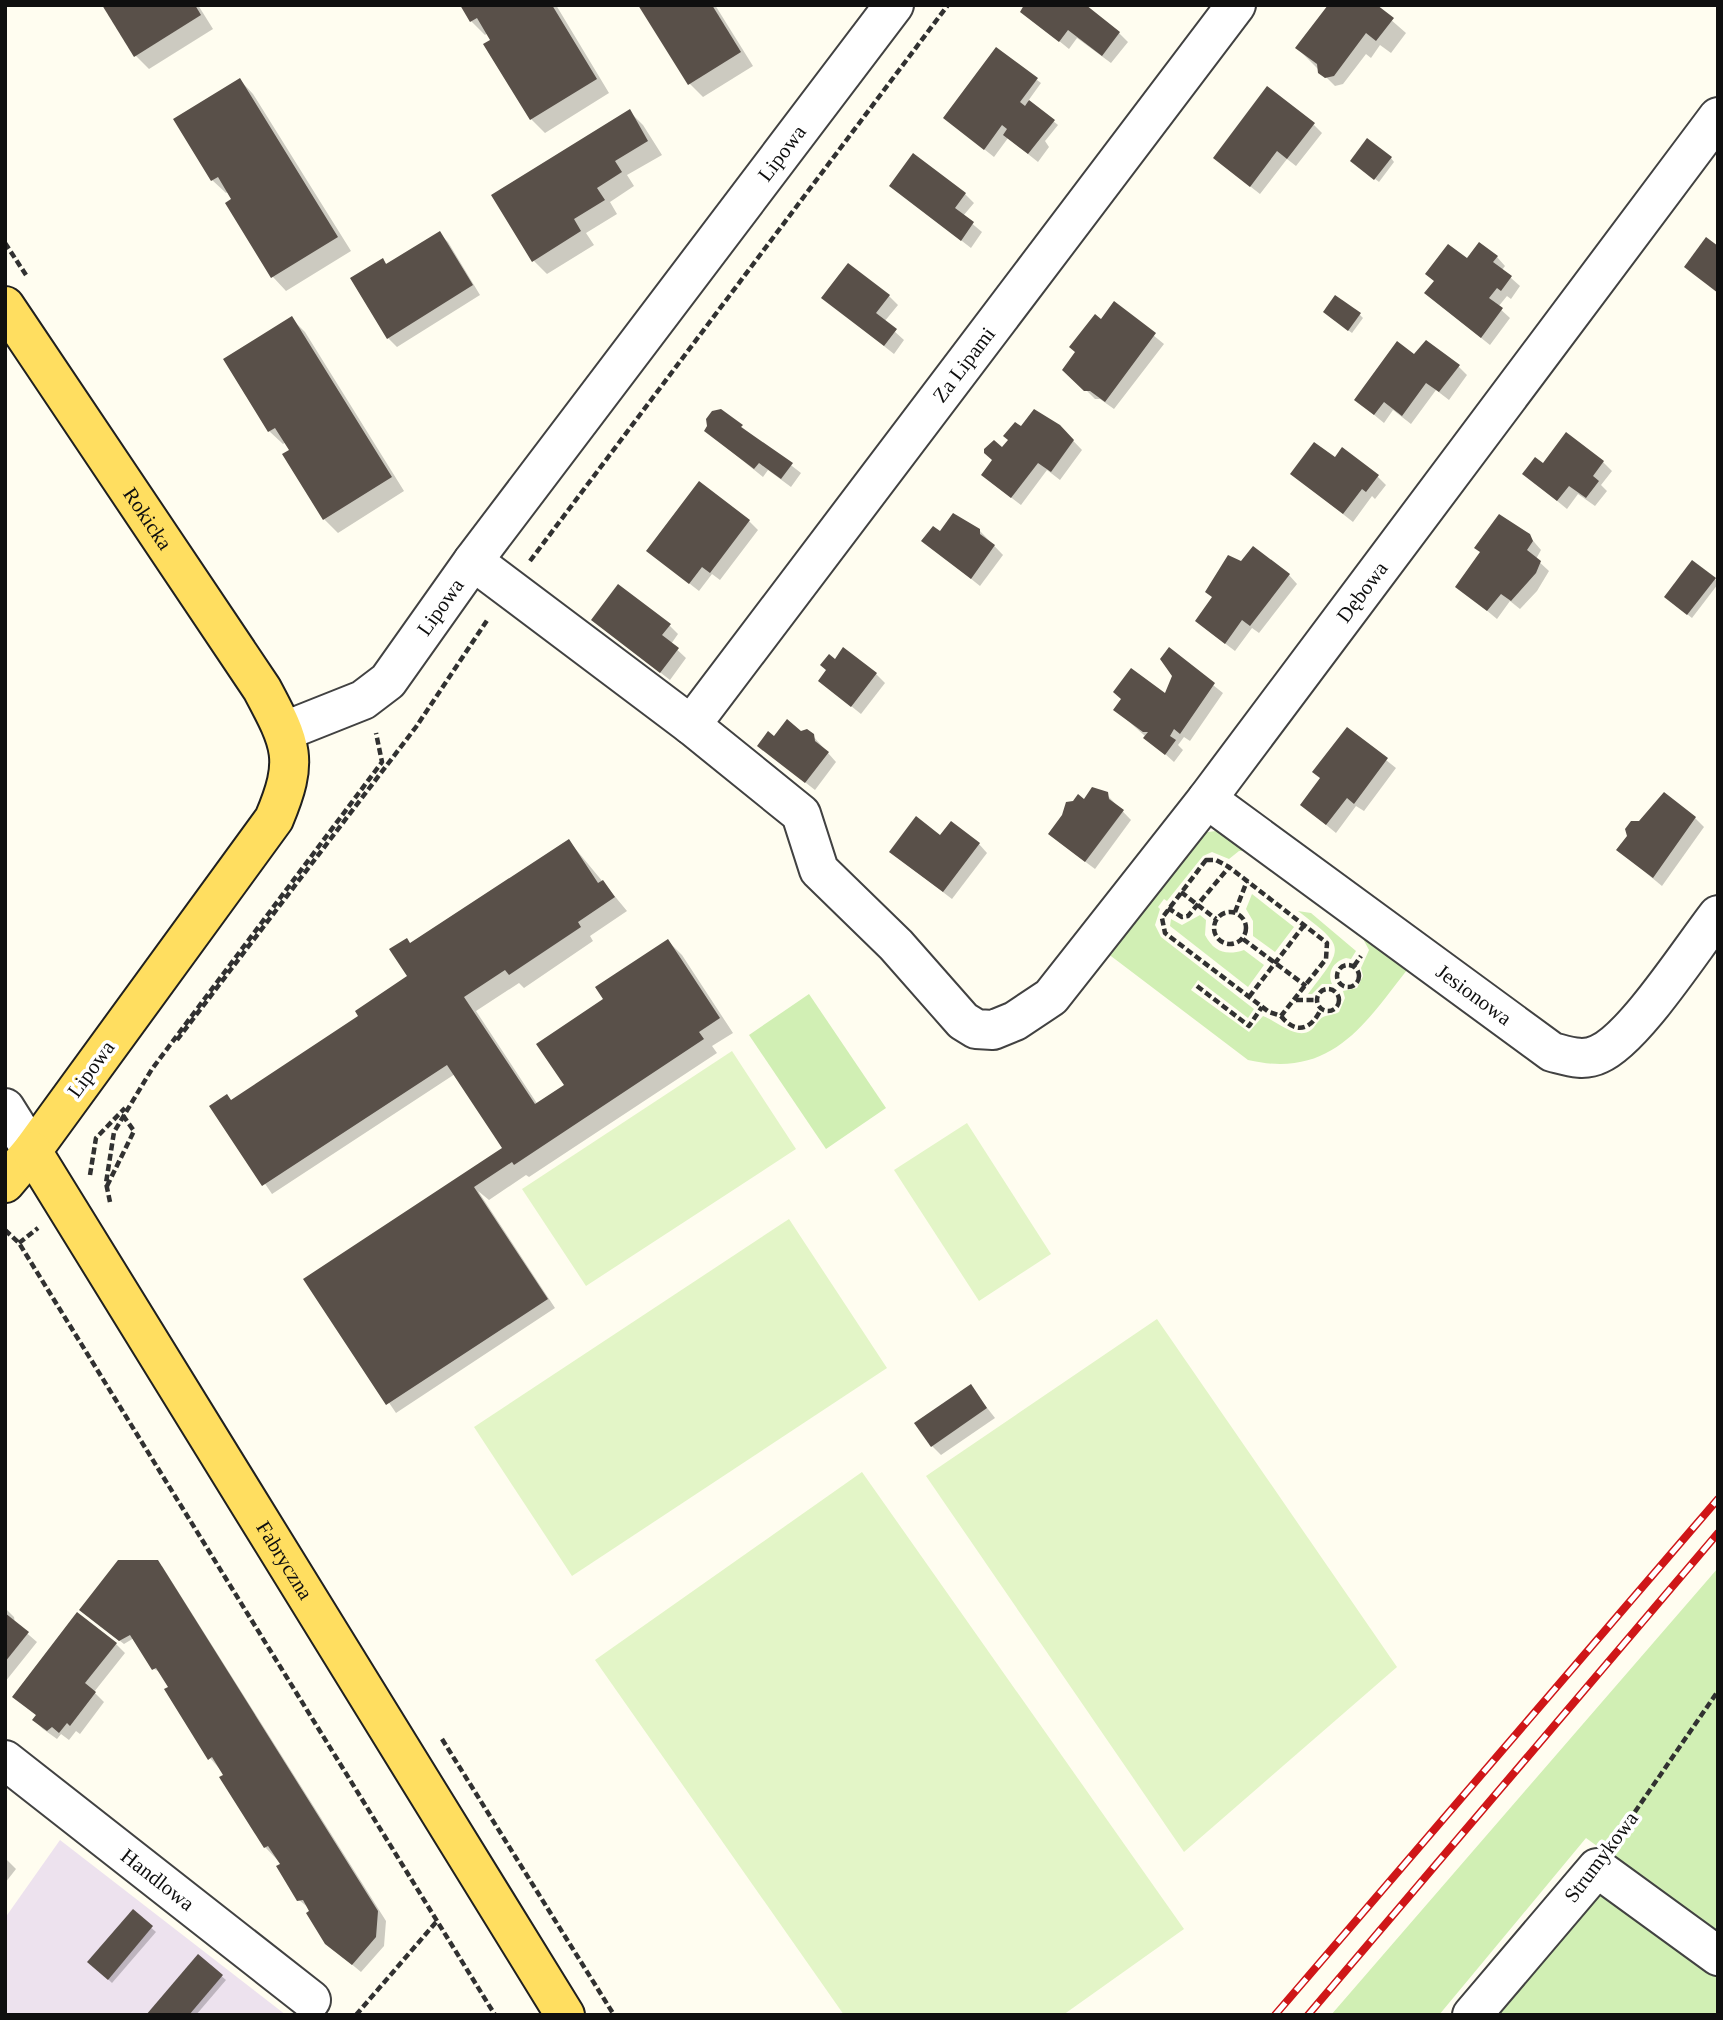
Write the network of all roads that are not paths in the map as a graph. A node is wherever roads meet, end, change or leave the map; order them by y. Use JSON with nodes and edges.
{"nodes":[{"id":1,"x":894,"y":5,"type":"edge"},
{"id":2,"x":1236,"y":5,"type":"edge"},
{"id":3,"x":1718,"y":117,"type":"edge"},
{"id":4,"x":5,"y":306,"type":"edge"},
{"id":5,"x":473,"y":561,"type":"junction"},
{"id":6,"x":691,"y":725,"type":"junction"},
{"id":7,"x":285,"y":731,"type":"junction"},
{"id":8,"x":1207,"y":799,"type":"junction"},
{"id":9,"x":1718,"y":915,"type":"edge"},
{"id":10,"x":5,"y":1108,"type":"edge"},
{"id":11,"x":32,"y":1152,"type":"junction"},
{"id":12,"x":5,"y":1183,"type":"edge"},
{"id":13,"x":5,"y":1760,"type":"edge"},
{"id":14,"x":1718,"y":1956,"type":"edge"},
{"id":15,"x":311,"y":2000,"type":"dead end"},
{"id":16,"x":565,"y":2015,"type":"edge"},
{"id":17,"x":1472,"y":2015,"type":"edge"}],
"edges":[{"from":1,"to":5,"type":"street","name":"Lipowa"},
{"from":2,"to":6,"type":"street","name":"Za Lipami"},
{"from":3,"to":8,"type":"street","name":"Dębowa"},
{"from":4,"to":7,"type":"main road","name":"Rokicka"},
{"from":5,"to":6,"type":"street"},
{"from":5,"to":7,"type":"street","name":"Lipowa"},
{"from":6,"to":8,"type":"street","name":"Dębowa"},
{"from":7,"to":11,"type":"main road","name":"Lipowa"},
{"from":8,"to":9,"type":"street","name":"Jesionowa"},
{"from":10,"to":11,"type":"street","name":"Fabryczna"},
{"from":11,"to":12,"type":"main road","name":"Lipowa"},
{"from":11,"to":16,"type":"main road","name":"Fabryczna"},
{"from":13,"to":15,"type":"street","name":"Handlowa"},
{"from":14,"to":17,"type":"street","name":"Strumykowa"}]}
